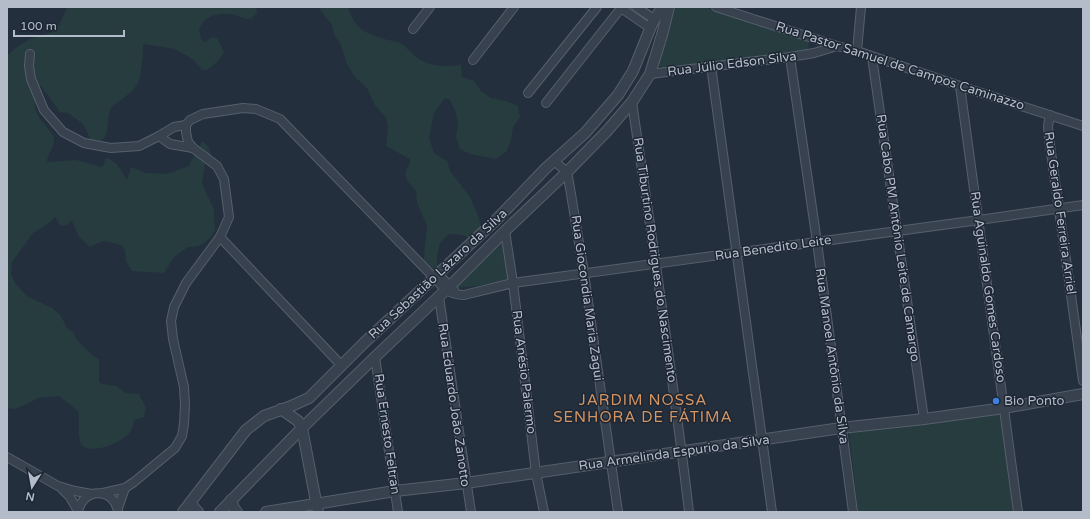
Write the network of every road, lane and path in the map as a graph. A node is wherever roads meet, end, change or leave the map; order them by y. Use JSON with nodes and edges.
{"nodes":[{"id":1,"x":430,"y":7,"type":"edge"},
{"id":2,"x":514,"y":7,"type":"edge"},
{"id":3,"x":596,"y":7,"type":"edge"},
{"id":4,"x":636,"y":7,"type":"edge"},
{"id":5,"x":662,"y":7,"type":"edge"},
{"id":6,"x":669,"y":7,"type":"edge"},
{"id":7,"x":716,"y":7,"type":"edge"},
{"id":8,"x":861,"y":7,"type":"edge"},
{"id":9,"x":621,"y":8,"type":"edge"},
{"id":10,"x":652,"y":23,"type":"junction"},
{"id":11,"x":413,"y":29,"type":"dead end"},
{"id":12,"x":837,"y":46,"type":"junction"},
{"id":13,"x":857,"y":51,"type":"junction"},
{"id":14,"x":30,"y":54,"type":"dead end"},
{"id":15,"x":790,"y":57,"type":"junction"},
{"id":16,"x":872,"y":57,"type":"junction"},
{"id":17,"x":473,"y":60,"type":"dead end"},
{"id":18,"x":711,"y":66,"type":"junction"},
{"id":19,"x":650,"y":74,"type":"junction"},
{"id":20,"x":960,"y":86,"type":"junction"},
{"id":21,"x":528,"y":93,"type":"dead end"},
{"id":22,"x":632,"y":102,"type":"junction"},
{"id":23,"x":546,"y":103,"type":"dead end"},
{"id":24,"x":1050,"y":115,"type":"junction"},
{"id":25,"x":186,"y":125,"type":"junction"},
{"id":26,"x":1083,"y":126,"type":"edge"},
{"id":27,"x":159,"y":136,"type":"junction"},
{"id":28,"x":193,"y":148,"type":"junction"},
{"id":29,"x":554,"y":161,"type":"junction"},
{"id":30,"x":567,"y":172,"type":"junction"},
{"id":31,"x":1083,"y":205,"type":"edge"},
{"id":32,"x":1059,"y":208,"type":"junction"},
{"id":33,"x":979,"y":220,"type":"junction"},
{"id":34,"x":505,"y":231,"type":"junction"},
{"id":35,"x":898,"y":231,"type":"junction"},
{"id":36,"x":220,"y":236,"type":"junction"},
{"id":37,"x":817,"y":242,"type":"junction"},
{"id":38,"x":737,"y":253,"type":"junction"},
{"id":39,"x":656,"y":264,"type":"junction"},
{"id":40,"x":584,"y":273,"type":"junction"},
{"id":41,"x":436,"y":276,"type":"junction"},
{"id":42,"x":513,"y":283,"type":"junction"},
{"id":43,"x":445,"y":291,"type":"junction"},
{"id":44,"x":375,"y":357,"type":"junction"},
{"id":45,"x":342,"y":366,"type":"junction"},
{"id":46,"x":1083,"y":381,"type":"edge"},
{"id":47,"x":1083,"y":394,"type":"edge"},
{"id":48,"x":1004,"y":408,"type":"junction"},
{"id":49,"x":281,"y":409,"type":"junction"},
{"id":50,"x":924,"y":419,"type":"junction"},
{"id":51,"x":302,"y":428,"type":"junction"},
{"id":52,"x":841,"y":428,"type":"junction"},
{"id":53,"x":762,"y":440,"type":"junction"},
{"id":54,"x":682,"y":452,"type":"junction"},
{"id":55,"x":7,"y":457,"type":"edge"},
{"id":56,"x":610,"y":462,"type":"junction"},
{"id":57,"x":536,"y":473,"type":"junction"},
{"id":58,"x":466,"y":483,"type":"junction"},
{"id":59,"x":58,"y":486,"type":"junction"},
{"id":60,"x":125,"y":488,"type":"junction"},
{"id":61,"x":395,"y":491,"type":"junction"},
{"id":62,"x":103,"y":493,"type":"junction"},
{"id":63,"x":92,"y":494,"type":"junction"},
{"id":64,"x":231,"y":500,"type":"junction"},
{"id":65,"x":191,"y":503,"type":"junction"},
{"id":66,"x":317,"y":508,"type":"edge"},
{"id":67,"x":118,"y":510,"type":"edge"},
{"id":68,"x":78,"y":511,"type":"edge"},
{"id":69,"x":183,"y":512,"type":"edge"},
{"id":70,"x":198,"y":512,"type":"edge"},
{"id":71,"x":220,"y":512,"type":"edge"},
{"id":72,"x":237,"y":512,"type":"edge"},
{"id":73,"x":266,"y":512,"type":"edge"},
{"id":74,"x":398,"y":512,"type":"edge"},
{"id":75,"x":471,"y":512,"type":"edge"},
{"id":76,"x":544,"y":512,"type":"edge"},
{"id":77,"x":618,"y":512,"type":"edge"},
{"id":78,"x":689,"y":512,"type":"edge"},
{"id":79,"x":772,"y":512,"type":"edge"},
{"id":80,"x":853,"y":512,"type":"edge"},
{"id":81,"x":1018,"y":512,"type":"edge"}],
"edges":[{"from":1,"to":11,"type":"street"},
{"from":2,"to":17,"type":"street"},
{"from":3,"to":21,"type":"street"},
{"from":4,"to":10,"type":"street"},
{"from":5,"to":10,"type":"street","name":"Rua Sebastião Lázaro da Silva"},
{"from":6,"to":19,"type":"street","name":"Rua Sebastião Lázaro da Silva"},
{"from":7,"to":12,"type":"street","name":"Rua Pastor Samuel de Campos Caminazzo"},
{"from":8,"to":13,"type":"street"},
{"from":9,"to":10,"type":"street"},
{"from":9,"to":23,"type":"street"},
{"from":10,"to":29,"type":"street","name":"Rua Sebastião Lázaro da Silva"},
{"from":12,"to":13,"type":"street","name":"Rua Pastor Samuel de Campos Caminazzo"},
{"from":12,"to":15,"type":"street","name":"Rua Júlio Edson Silva"},
{"from":13,"to":16,"type":"street","name":"Rua Pastor Samuel de Campos Caminazzo"},
{"from":14,"to":27,"type":"street"},
{"from":15,"to":18,"type":"street","name":"Rua Júlio Edson Silva"},
{"from":15,"to":37,"type":"street","name":"Rua Manoel Antônio da Silva"},
{"from":16,"to":20,"type":"street","name":"Rua Pastor Samuel de Campos Caminazzo"},
{"from":16,"to":35,"type":"street","name":"Rua Cabo PM Antônio Leite de Camargo"},
{"from":18,"to":19,"type":"street","name":"Rua Júlio Edson Silva"},
{"from":18,"to":38,"type":"street"},
{"from":19,"to":22,"type":"street","name":"Rua Sebastião Lázaro da Silva"},
{"from":20,"to":24,"type":"street","name":"Rua Pastor Samuel de Campos Caminazzo"},
{"from":20,"to":33,"type":"street","name":"Rua Aguinaldo Gomes Cardoso"},
{"from":22,"to":30,"type":"street","name":"Rua Sebastião Lázaro da Silva"},
{"from":22,"to":39,"type":"street","name":"Rua Tiburtino Rodrigues do Nascimento"},
{"from":24,"to":26,"type":"street","name":"Rua Pastor Samuel de Campos Caminazzo"},
{"from":24,"to":32,"type":"street","name":"Rua Geraldo Ferreira Arriel"},
{"from":25,"to":27,"type":"street"},
{"from":25,"to":28,"type":"street"},
{"from":25,"to":41,"type":"street"},
{"from":27,"to":28,"type":"street"},
{"from":28,"to":36,"type":"street"},
{"from":29,"to":30,"type":"street"},
{"from":29,"to":41,"type":"street","name":"Rua Sebastião Lázaro da Silva"},
{"from":30,"to":34,"type":"street","name":"Rua Sebastião Lázaro da Silva"},
{"from":30,"to":40,"type":"street","name":"Rua Giocondia Maria Zagui"},
{"from":31,"to":32,"type":"street","name":"Rua Benedito Leite"},
{"from":32,"to":33,"type":"street","name":"Rua Benedito Leite"},
{"from":32,"to":46,"type":"street","name":"Rua Geraldo Ferreira Arriel"},
{"from":33,"to":35,"type":"street","name":"Rua Benedito Leite"},
{"from":33,"to":48,"type":"street","name":"Rua Aguinaldo Gomes Cardoso"},
{"from":34,"to":42,"type":"street","name":"Rua Anésio Palermo"},
{"from":34,"to":43,"type":"street","name":"Rua Sebastião Lázaro da Silva"},
{"from":35,"to":37,"type":"street","name":"Rua Benedito Leite"},
{"from":35,"to":50,"type":"street","name":"Rua Cabo PM Antônio Leite de Camargo"},
{"from":36,"to":45,"type":"street"},
{"from":36,"to":60,"type":"street"},
{"from":37,"to":38,"type":"street","name":"Rua Benedito Leite"},
{"from":37,"to":52,"type":"street","name":"Rua Manoel Antônio da Silva"},
{"from":38,"to":39,"type":"street","name":"Rua Benedito Leite"},
{"from":38,"to":53,"type":"street"},
{"from":39,"to":40,"type":"street","name":"Rua Benedito Leite"},
{"from":39,"to":54,"type":"street","name":"Rua Tiburtino Rodrigues do Nascimento"},
{"from":40,"to":42,"type":"street","name":"Rua Benedito Leite"},
{"from":40,"to":56,"type":"street","name":"Rua Giocondia Maria Zagui"},
{"from":41,"to":43,"type":"street"},
{"from":41,"to":45,"type":"street","name":"Rua Sebastião Lázaro da Silva"},
{"from":42,"to":43,"type":"street","name":"Rua Benedito Leite"},
{"from":42,"to":57,"type":"street","name":"Rua Anésio Palermo"},
{"from":43,"to":44,"type":"street","name":"Rua Sebastião Lázaro da Silva"},
{"from":43,"to":58,"type":"street","name":"Rua Eduardo João Zanotto"},
{"from":44,"to":51,"type":"street","name":"Rua Sebastião Lázaro da Silva"},
{"from":44,"to":61,"type":"street","name":"Rua Ernesto Feltran"},
{"from":45,"to":49,"type":"street","name":"Rua Sebastião Lázaro da Silva"},
{"from":47,"to":48,"type":"street","name":"Rua Armelinda Espurio da Silva"},
{"from":48,"to":50,"type":"street","name":"Rua Armelinda Espurio da Silva"},
{"from":48,"to":81,"type":"street","name":"Rua Aguinaldo Gomes Cardoso"},
{"from":49,"to":51,"type":"street"},
{"from":49,"to":65,"type":"street","name":"Rua Sebastião Lázaro da Silva"},
{"from":50,"to":52,"type":"street","name":"Rua Armelinda Espurio da Silva"},
{"from":51,"to":64,"type":"street","name":"Rua Sebastião Lázaro da Silva"},
{"from":51,"to":66,"type":"street"},
{"from":52,"to":53,"type":"street","name":"Rua Armelinda Espurio da Silva"},
{"from":52,"to":80,"type":"street","name":"Rua Manoel Antônio da Silva"},
{"from":53,"to":54,"type":"street","name":"Rua Armelinda Espurio da Silva"},
{"from":53,"to":79,"type":"street"},
{"from":54,"to":56,"type":"street","name":"Rua Armelinda Espurio da Silva"},
{"from":54,"to":78,"type":"street","name":"Rua Tiburtino Rodrigues do Nascimento"},
{"from":55,"to":59,"type":"street"},
{"from":56,"to":57,"type":"street","name":"Rua Armelinda Espurio da Silva"},
{"from":56,"to":77,"type":"street","name":"Rua Giocondia Maria Zagui"},
{"from":57,"to":58,"type":"street","name":"Rua Armelinda Espurio da Silva"},
{"from":57,"to":76,"type":"street","name":"Rua Anésio Palermo"},
{"from":58,"to":61,"type":"street","name":"Rua Armelinda Espurio da Silva"},
{"from":58,"to":75,"type":"street","name":"Rua Eduardo João Zanotto"},
{"from":59,"to":63,"type":"street"},
{"from":59,"to":68,"type":"street"},
{"from":60,"to":62,"type":"street"},
{"from":60,"to":67,"type":"street"},
{"from":61,"to":66,"type":"street","name":"Rua Armelinda Espurio da Silva"},
{"from":61,"to":74,"type":"street","name":"Rua Ernesto Feltran"},
{"from":62,"to":63,"type":"street"},
{"from":62,"to":67,"type":"street"},
{"from":63,"to":68,"type":"street"},
{"from":64,"to":71,"type":"street","name":"Rua Sebastião Lázaro da Silva"},
{"from":64,"to":72,"type":"street"},
{"from":65,"to":69,"type":"street","name":"Rua Sebastião Lázaro da Silva"},
{"from":65,"to":70,"type":"street"},
{"from":66,"to":73,"type":"street","name":"Rua Armelinda Espurio da Silva"}]}
